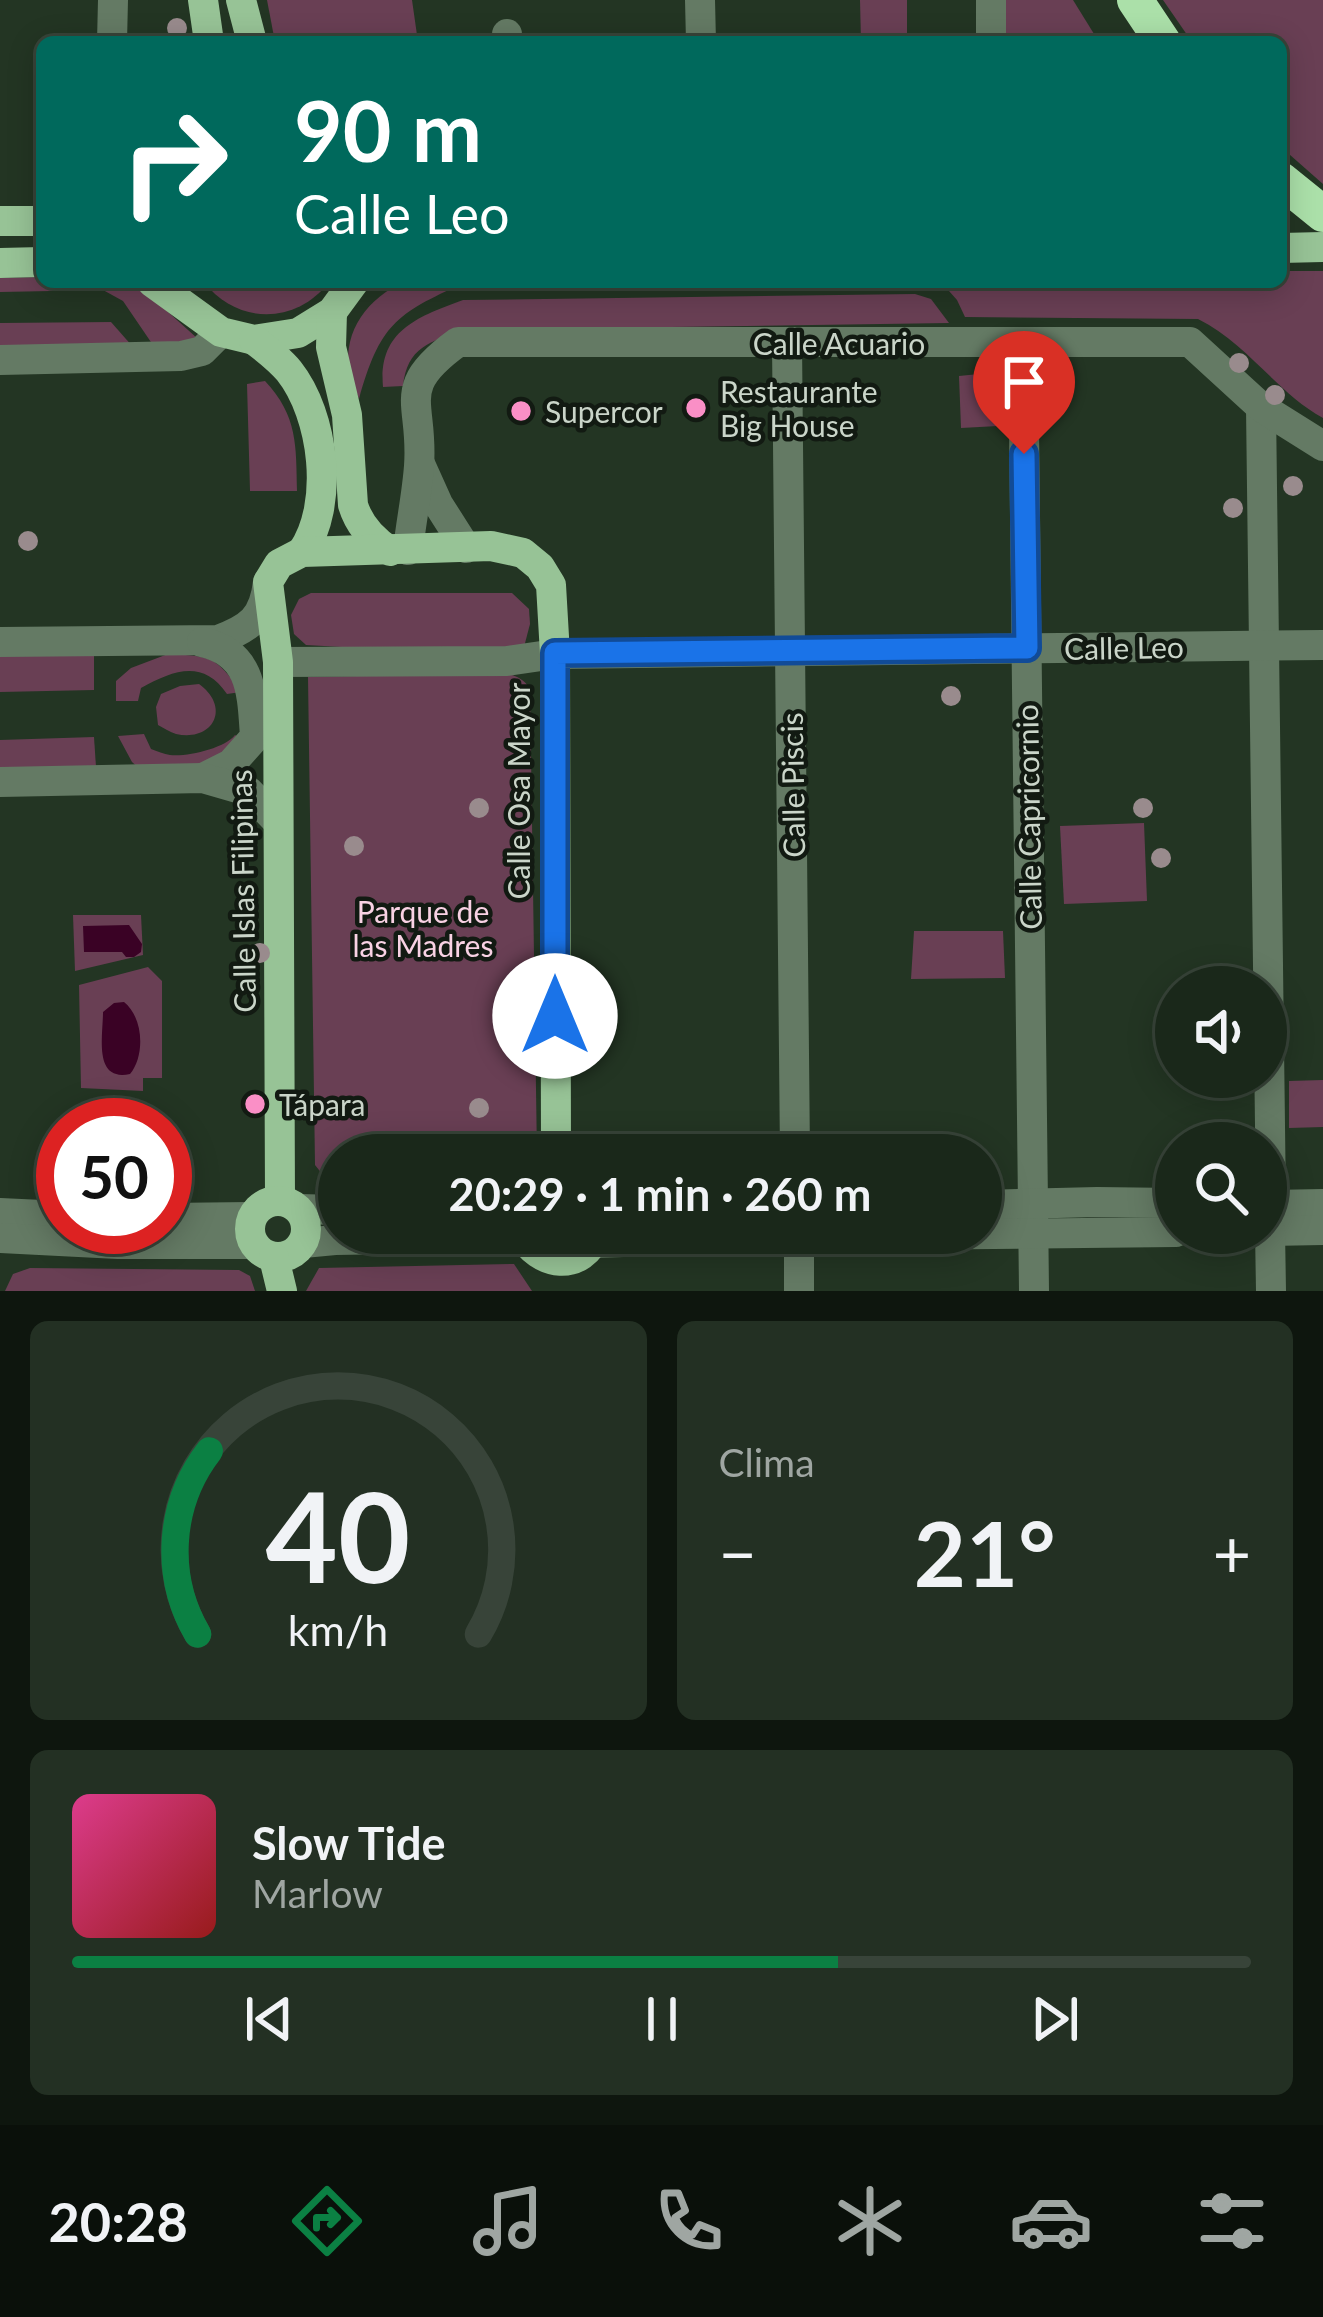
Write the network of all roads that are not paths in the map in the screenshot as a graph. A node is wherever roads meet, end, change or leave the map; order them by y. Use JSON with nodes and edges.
{"nodes":[{"id":1,"x":113,"y":0,"type":"edge"},
{"id":2,"x":203,"y":0,"type":"edge"},
{"id":3,"x":241,"y":0,"type":"edge"},
{"id":4,"x":700,"y":0,"type":"edge"},
{"id":5,"x":991,"y":0,"type":"edge"},
{"id":6,"x":1135,"y":0,"type":"edge"},
{"id":7,"x":112,"y":36,"type":"edge"},
{"id":8,"x":208,"y":36,"type":"edge"},
{"id":9,"x":250,"y":36,"type":"edge"},
{"id":10,"x":701,"y":36,"type":"edge"},
{"id":11,"x":991,"y":36,"type":"edge"},
{"id":12,"x":1159,"y":36,"type":"edge"},
{"id":13,"x":1287,"y":184,"type":"edge"},
{"id":14,"x":1287,"y":208,"type":"edge"},
{"id":15,"x":1323,"y":211,"type":"edge"},
{"id":16,"x":0,"y":221,"type":"edge"},
{"id":17,"x":36,"y":221,"type":"edge"},
{"id":18,"x":1323,"y":247,"type":"edge"},
{"id":19,"x":1287,"y":248,"type":"edge"},
{"id":20,"x":36,"y":262,"type":"edge"},
{"id":21,"x":0,"y":263,"type":"edge"},
{"id":22,"x":349,"y":288,"type":"edge"},
{"id":23,"x":179,"y":294,"type":"edge"},
{"id":24,"x":332,"y":311,"type":"junction"},
{"id":25,"x":221,"y":332,"type":"junction"},
{"id":26,"x":254,"y":340,"type":"junction"},
{"id":27,"x":787,"y":343,"type":"junction"},
{"id":28,"x":1023,"y":343,"type":"junction"},
{"id":29,"x":0,"y":360,"type":"edge"},
{"id":30,"x":1261,"y":407,"type":"junction"},
{"id":31,"x":1323,"y":446,"type":"edge"},
{"id":32,"x":420,"y":464,"type":"junction"},
{"id":33,"x":466,"y":548,"type":"junction"},
{"id":34,"x":399,"y":550,"type":"junction"},
{"id":35,"x":302,"y":552,"type":"junction"},
{"id":36,"x":268,"y":583,"type":"junction"},
{"id":37,"x":0,"y":642,"type":"edge"},
{"id":38,"x":202,"y":642,"type":"junction"},
{"id":39,"x":1323,"y":645,"type":"edge"},
{"id":40,"x":1263,"y":646,"type":"junction"},
{"id":41,"x":1027,"y":648,"type":"junction"},
{"id":42,"x":791,"y":650,"type":"junction"},
{"id":43,"x":555,"y":653,"type":"junction"},
{"id":44,"x":278,"y":662,"type":"junction"},
{"id":45,"x":202,"y":778,"type":"junction"},
{"id":46,"x":0,"y":782,"type":"edge"},
{"id":47,"x":278,"y":822,"type":"junction"},
{"id":48,"x":1267,"y":1122,"type":"edge"},
{"id":49,"x":556,"y":1134,"type":"edge"},
{"id":50,"x":795,"y":1134,"type":"edge"},
{"id":51,"x":1155,"y":1203,"type":"edge"},
{"id":52,"x":1323,"y":1204,"type":"edge"},
{"id":53,"x":289,"y":1205,"type":"junction"},
{"id":54,"x":318,"y":1208,"type":"edge"},
{"id":55,"x":1002,"y":1211,"type":"edge"},
{"id":56,"x":1287,"y":1213,"type":"edge"},
{"id":57,"x":1032,"y":1219,"type":"junction"},
{"id":58,"x":1002,"y":1221,"type":"edge"},
{"id":59,"x":1287,"y":1222,"type":"edge"},
{"id":60,"x":36,"y":1224,"type":"edge"},
{"id":61,"x":192,"y":1224,"type":"edge"},
{"id":62,"x":1155,"y":1230,"type":"edge"},
{"id":63,"x":1323,"y":1230,"type":"edge"},
{"id":64,"x":2,"y":1235,"type":"edge"},
{"id":65,"x":259,"y":1240,"type":"junction"},
{"id":66,"x":318,"y":1242,"type":"edge"},
{"id":67,"x":303,"y":1243,"type":"junction"},
{"id":68,"x":535,"y":1254,"type":"edge"},
{"id":69,"x":571,"y":1254,"type":"edge"},
{"id":70,"x":584,"y":1254,"type":"edge"},
{"id":71,"x":799,"y":1254,"type":"edge"},
{"id":72,"x":1269,"y":1254,"type":"edge"},
{"id":73,"x":282,"y":1291,"type":"edge"},
{"id":74,"x":568,"y":1291,"type":"edge"},
{"id":75,"x":799,"y":1291,"type":"edge"},
{"id":76,"x":1034,"y":1291,"type":"edge"},
{"id":77,"x":1271,"y":1291,"type":"edge"}],
"edges":[{"from":1,"to":7,"type":"street"},
{"from":2,"to":8,"type":"main road"},
{"from":3,"to":9,"type":"main road"},
{"from":4,"to":10,"type":"street"},
{"from":5,"to":11,"type":"street"},
{"from":6,"to":12,"type":"highway"},
{"from":13,"to":15,"type":"highway"},
{"from":14,"to":15,"type":"main road"},
{"from":16,"to":17,"type":"main road"},
{"from":18,"to":19,"type":"main road"},
{"from":20,"to":21,"type":"main road"},
{"from":22,"to":24,"type":"main road"},
{"from":23,"to":25,"type":"main road"},
{"from":24,"to":26,"type":"main road"},
{"from":24,"to":34,"type":"main road"},
{"from":25,"to":26,"type":"main road"},
{"from":25,"to":29,"type":"street"},
{"from":26,"to":35,"type":"main road"},
{"from":27,"to":28,"type":"street","name":"Calle Acuario"},
{"from":27,"to":32,"type":"street","name":"Calle Acuario"},
{"from":27,"to":42,"type":"street","name":"Calle Piscis"},
{"from":28,"to":30,"type":"street","name":"Calle Acuario"},
{"from":28,"to":41,"type":"street","name":"Calle Capricornio"},
{"from":30,"to":31,"type":"street","name":"Calle Acuario"},
{"from":30,"to":40,"type":"street"},
{"from":32,"to":33,"type":"street"},
{"from":32,"to":34,"type":"street"},
{"from":33,"to":34,"type":"main road","name":"Calle Osa Mayor"},
{"from":33,"to":43,"type":"main road","name":"Calle Osa Mayor"},
{"from":34,"to":35,"type":"main road","name":"Calle Osa Mayor"},
{"from":35,"to":36,"type":"main road"},
{"from":36,"to":38,"type":"street"},
{"from":36,"to":44,"type":"main road","name":"Calle Islas Filipinas"},
{"from":37,"to":38,"type":"street"},
{"from":38,"to":45,"type":"street"},
{"from":39,"to":40,"type":"street","name":"Calle Leo"},
{"from":40,"to":41,"type":"street","name":"Calle Leo"},
{"from":40,"to":48,"type":"street"},
{"from":41,"to":42,"type":"street","name":"Calle Leo"},
{"from":41,"to":57,"type":"street","name":"Calle Capricornio"},
{"from":42,"to":43,"type":"street","name":"Calle Leo"},
{"from":42,"to":50,"type":"street","name":"Calle Piscis"},
{"from":43,"to":44,"type":"street","name":"Calle Leo"},
{"from":43,"to":49,"type":"main road","name":"Calle Osa Mayor"},
{"from":44,"to":47,"type":"main road","name":"Calle Islas Filipinas"},
{"from":45,"to":46,"type":"street"},
{"from":45,"to":47,"type":"street"},
{"from":47,"to":53,"type":"main road","name":"Calle Islas Filipinas"},
{"from":51,"to":57,"type":"street"},
{"from":52,"to":56,"type":"street"},
{"from":53,"to":54,"type":"street"},
{"from":53,"to":65,"type":"main road"},
{"from":53,"to":67,"type":"main road"},
{"from":55,"to":57,"type":"street"},
{"from":57,"to":58,"type":"street"},
{"from":57,"to":62,"type":"street"},
{"from":57,"to":76,"type":"street","name":"Calle Capricornio"},
{"from":59,"to":63,"type":"street"},
{"from":60,"to":64,"type":"street"},
{"from":61,"to":65,"type":"street"},
{"from":64,"to":65,"type":"street"},
{"from":65,"to":67,"type":"main road"},
{"from":65,"to":73,"type":"main road"},
{"from":66,"to":67,"type":"street"},
{"from":68,"to":69,"type":"main road"},
{"from":70,"to":74,"type":"main road"},
{"from":71,"to":75,"type":"street"},
{"from":72,"to":77,"type":"street"}]}
